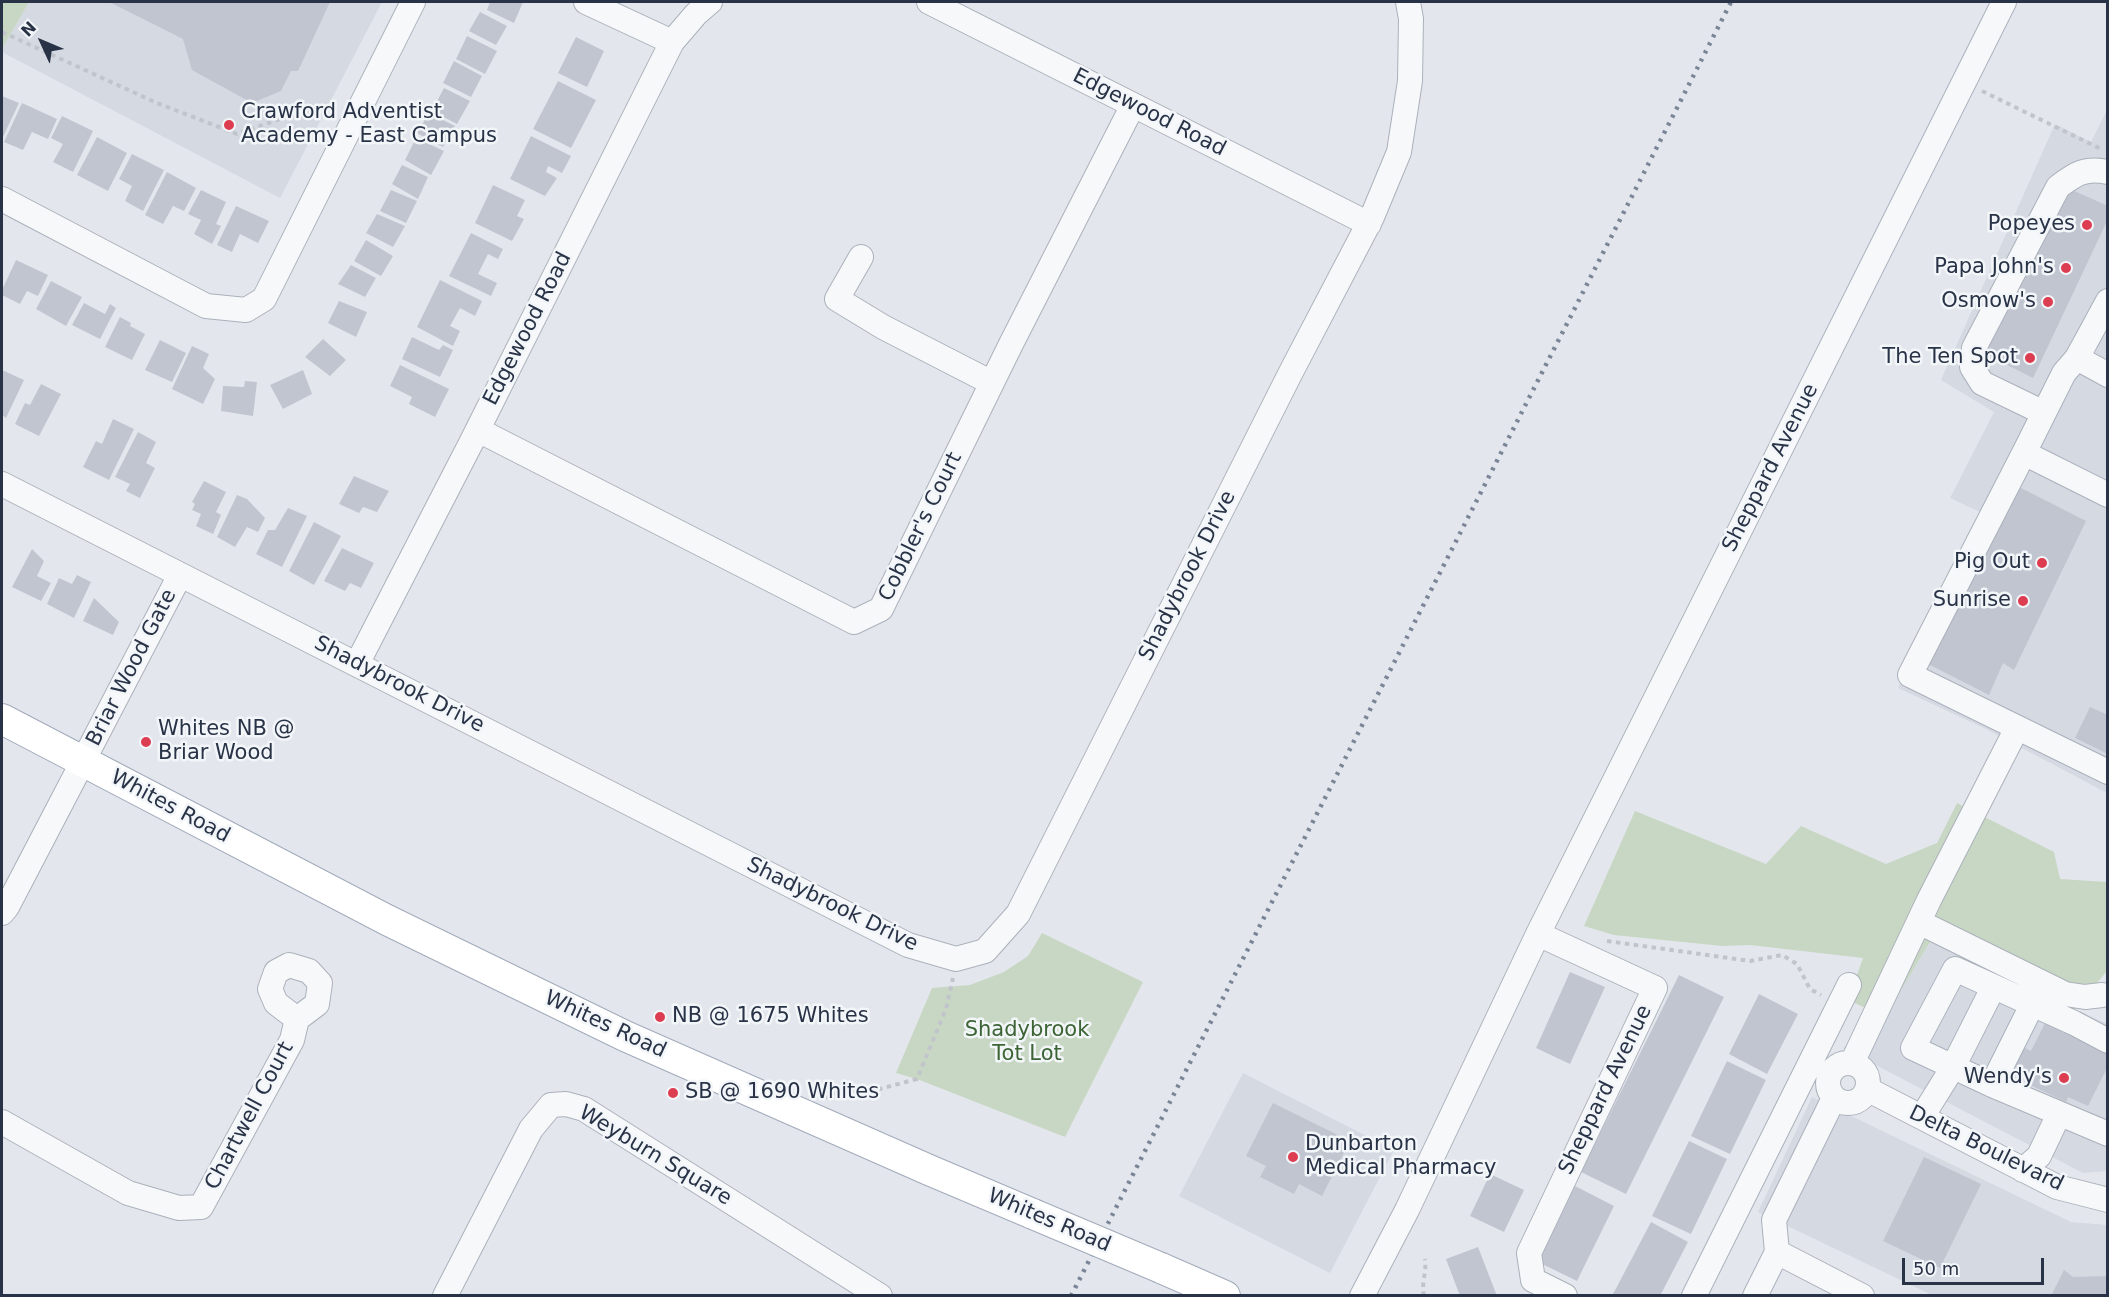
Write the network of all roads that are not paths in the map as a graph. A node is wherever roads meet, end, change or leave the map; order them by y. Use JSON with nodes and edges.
{"nodes":[{"id":1,"x":413,"y":2,"type":"edge"},
{"id":2,"x":586,"y":2,"type":"edge"},
{"id":3,"x":710,"y":2,"type":"edge"},
{"id":4,"x":929,"y":2,"type":"edge"},
{"id":5,"x":1408,"y":2,"type":"edge"},
{"id":6,"x":2004,"y":2,"type":"edge"},
{"id":7,"x":672,"y":42,"type":"junction"},
{"id":8,"x":1133,"y":105,"type":"junction"},
{"id":9,"x":2108,"y":172,"type":"edge"},
{"id":10,"x":2,"y":200,"type":"edge"},
{"id":11,"x":1369,"y":224,"type":"junction"},
{"id":12,"x":861,"y":257,"type":"dead end"},
{"id":13,"x":2108,"y":300,"type":"edge"},
{"id":14,"x":2077,"y":358,"type":"junction"},
{"id":15,"x":2108,"y":375,"type":"edge"},
{"id":16,"x":992,"y":383,"type":"junction"},
{"id":17,"x":2044,"y":413,"type":"junction"},
{"id":18,"x":478,"y":430,"type":"junction"},
{"id":19,"x":2024,"y":453,"type":"junction"},
{"id":20,"x":2,"y":484,"type":"edge"},
{"id":21,"x":2108,"y":495,"type":"edge"},
{"id":22,"x":180,"y":575,"type":"junction"},
{"id":23,"x":357,"y":664,"type":"junction"},
{"id":24,"x":2,"y":719,"type":"edge"},
{"id":25,"x":2017,"y":728,"type":"junction"},
{"id":26,"x":84,"y":761,"type":"junction"},
{"id":27,"x":2108,"y":772,"type":"edge"},
{"id":28,"x":2,"y":914,"type":"edge"},
{"id":29,"x":1918,"y":922,"type":"junction"},
{"id":30,"x":1538,"y":934,"type":"junction"},
{"id":31,"x":1993,"y":988,"type":"junction"},
{"id":32,"x":1845,"y":994,"type":"road end"},
{"id":33,"x":2102,"y":995,"type":"dead end"},
{"id":34,"x":2032,"y":1005,"type":"junction"},
{"id":35,"x":297,"y":1019,"type":"dead end"},
{"id":36,"x":2108,"y":1041,"type":"edge"},
{"id":37,"x":1832,"y":1065,"type":"junction"},
{"id":38,"x":1953,"y":1067,"type":"junction"},
{"id":39,"x":1992,"y":1085,"type":"junction"},
{"id":40,"x":1867,"y":1089,"type":"junction"},
{"id":41,"x":1834,"y":1098,"type":"junction"},
{"id":42,"x":2060,"y":1114,"type":"junction"},
{"id":43,"x":1922,"y":1117,"type":"junction"},
{"id":44,"x":2,"y":1122,"type":"edge"},
{"id":45,"x":2108,"y":1134,"type":"edge"},
{"id":46,"x":2023,"y":1170,"type":"junction"},
{"id":47,"x":2108,"y":1200,"type":"edge"},
{"id":48,"x":1777,"y":1252,"type":"junction"},
{"id":49,"x":445,"y":1296,"type":"edge"},
{"id":50,"x":880,"y":1296,"type":"edge"},
{"id":51,"x":1224,"y":1296,"type":"edge"},
{"id":52,"x":1362,"y":1296,"type":"edge"},
{"id":53,"x":1565,"y":1296,"type":"edge"},
{"id":54,"x":1694,"y":1296,"type":"edge"},
{"id":55,"x":1755,"y":1296,"type":"edge"},
{"id":56,"x":1862,"y":1296,"type":"edge"}],
"edges":[{"from":1,"to":10,"type":"street"},
{"from":2,"to":7,"type":"street"},
{"from":3,"to":7,"type":"street","name":"Edgewood Road"},
{"from":4,"to":8,"type":"street","name":"Edgewood Road"},
{"from":5,"to":11,"type":"street","name":"Shadybrook Drive"},
{"from":6,"to":30,"type":"street","name":"Sheppard Avenue"},
{"from":7,"to":18,"type":"street","name":"Edgewood Road"},
{"from":8,"to":11,"type":"street","name":"Edgewood Road"},
{"from":8,"to":16,"type":"street","name":"Cobbler's Court"},
{"from":9,"to":17,"type":"street"},
{"from":11,"to":23,"type":"street","name":"Shadybrook Drive"},
{"from":12,"to":16,"type":"street"},
{"from":13,"to":14,"type":"street"},
{"from":14,"to":15,"type":"street"},
{"from":14,"to":17,"type":"street"},
{"from":16,"to":18,"type":"street","name":"Cobbler's Court"},
{"from":17,"to":19,"type":"street"},
{"from":18,"to":23,"type":"street","name":"Edgewood Road"},
{"from":19,"to":21,"type":"street"},
{"from":19,"to":25,"type":"street"},
{"from":20,"to":22,"type":"street","name":"Shadybrook Drive"},
{"from":22,"to":23,"type":"street","name":"Shadybrook Drive"},
{"from":22,"to":26,"type":"street","name":"Briar Wood Gate"},
{"from":24,"to":26,"type":"main road","name":"Whites Road"},
{"from":25,"to":27,"type":"street"},
{"from":25,"to":29,"type":"street"},
{"from":26,"to":28,"type":"street","name":"Briar Wood Gate"},
{"from":26,"to":51,"type":"main road","name":"Whites Road","bridge":true},
{"from":29,"to":33,"type":"street"},
{"from":29,"to":37,"type":"street"},
{"from":30,"to":52,"type":"street","name":"Sheppard Avenue"},
{"from":30,"to":53,"type":"street","name":"Sheppard Avenue"},
{"from":31,"to":34,"type":"street"},
{"from":31,"to":38,"type":"street"},
{"from":31,"to":38,"type":"street"},
{"from":32,"to":37,"type":"street"},
{"from":34,"to":36,"type":"street"},
{"from":34,"to":39,"type":"street"},
{"from":35,"to":44,"type":"street","name":"Chartwell Court"},
{"from":37,"to":40,"type":"street"},
{"from":37,"to":41,"type":"street"},
{"from":37,"to":54,"type":"street"},
{"from":38,"to":39,"type":"street"},
{"from":38,"to":43,"type":"street"},
{"from":39,"to":42,"type":"street"},
{"from":40,"to":41,"type":"street"},
{"from":40,"to":43,"type":"street","name":"Delta Boulevard"},
{"from":41,"to":48,"type":"street"},
{"from":42,"to":45,"type":"street"},
{"from":42,"to":46,"type":"street"},
{"from":43,"to":46,"type":"street","name":"Delta Boulevard"},
{"from":46,"to":47,"type":"street","name":"Delta Boulevard"},
{"from":48,"to":55,"type":"street"},
{"from":48,"to":56,"type":"street"},
{"from":49,"to":50,"type":"street","name":"Weyburn Square"}]}
